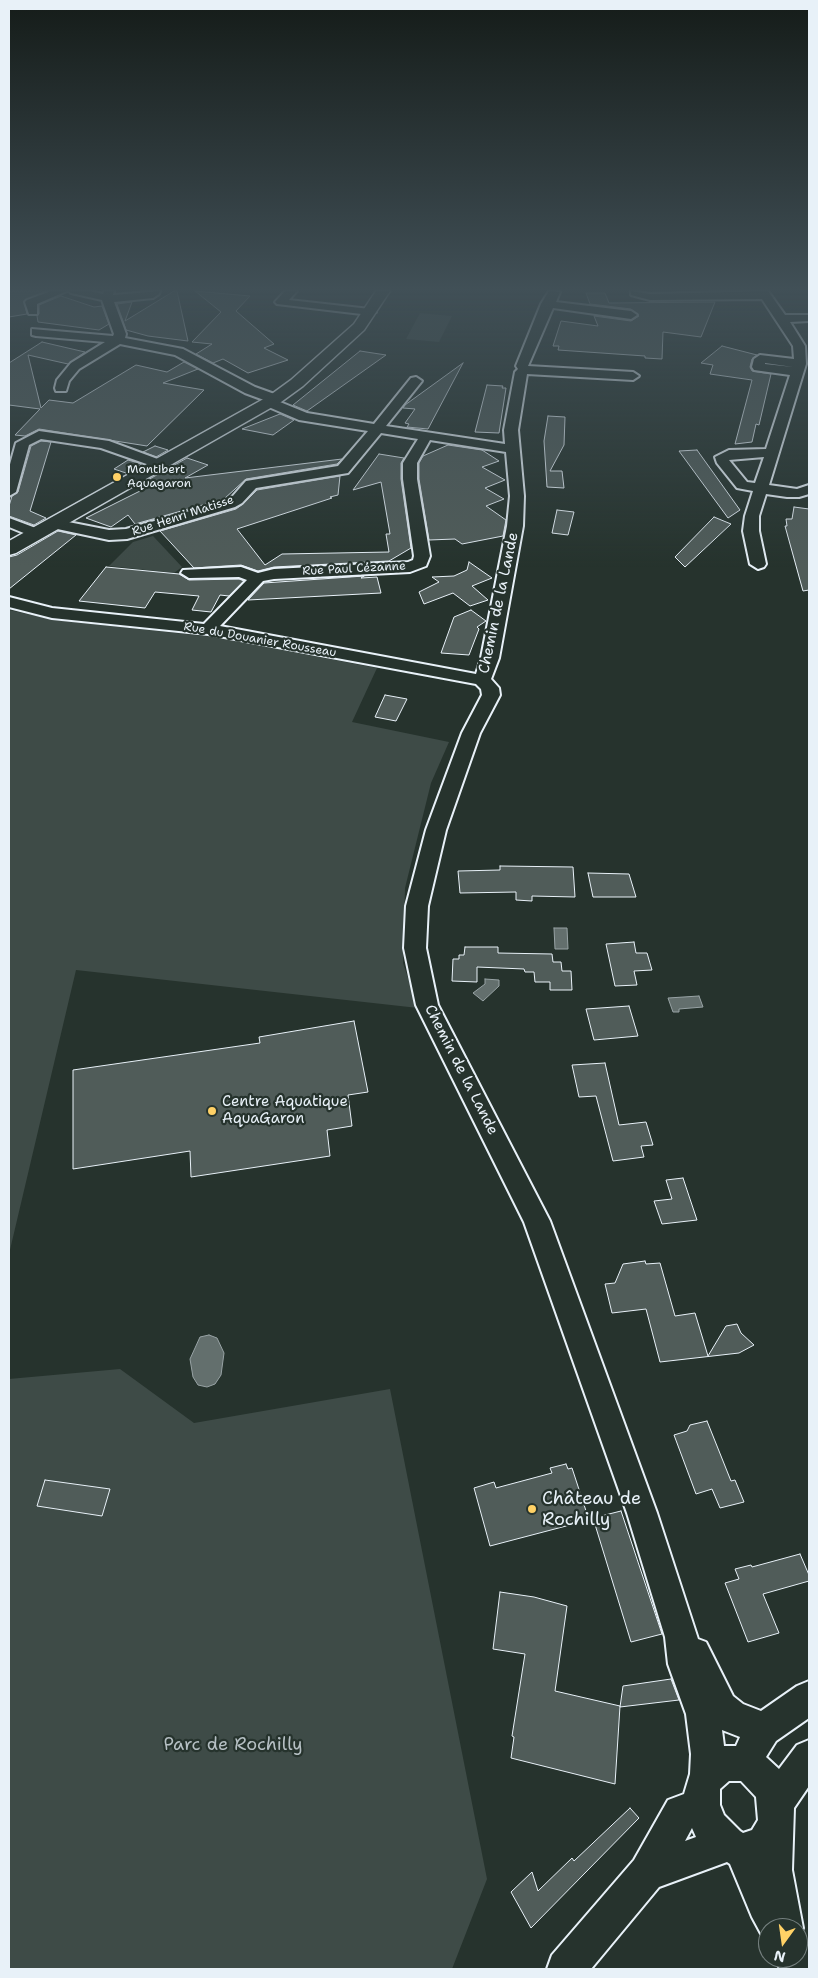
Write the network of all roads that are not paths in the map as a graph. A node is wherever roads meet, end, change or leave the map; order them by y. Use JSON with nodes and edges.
{"nodes":[{"id":1,"x":63,"y":383,"type":"edge"},
{"id":2,"x":238,"y":383,"type":"edge"},
{"id":3,"x":293,"y":383,"type":"edge"},
{"id":4,"x":414,"y":383,"type":"edge"},
{"id":5,"x":521,"y":383,"type":"edge"},
{"id":6,"x":794,"y":383,"type":"edge"},
{"id":7,"x":61,"y":388,"type":"dead end"},
{"id":8,"x":272,"y":400,"type":"junction"},
{"id":9,"x":376,"y":428,"type":"junction"},
{"id":10,"x":426,"y":436,"type":"junction"},
{"id":11,"x":512,"y":449,"type":"junction"},
{"id":12,"x":772,"y":453,"type":"junction"},
{"id":13,"x":158,"y":464,"type":"junction"},
{"id":14,"x":809,"y":489,"type":"edge"},
{"id":15,"x":760,"y":490,"type":"junction"},
{"id":16,"x":9,"y":492,"type":"edge"},
{"id":17,"x":9,"y":522,"type":"edge"},
{"id":18,"x":53,"y":524,"type":"junction"},
{"id":19,"x":36,"y":533,"type":"junction"},
{"id":20,"x":9,"y":549,"type":"edge"},
{"id":21,"x":758,"y":564,"type":"dead end"},
{"id":22,"x":189,"y":573,"type":"dead end"},
{"id":23,"x":257,"y":578,"type":"junction"},
{"id":24,"x":9,"y":602,"type":"edge"},
{"id":25,"x":208,"y":629,"type":"junction"},
{"id":26,"x":482,"y":680,"type":"junction"},
{"id":27,"x":681,"y":1637,"type":"junction"},
{"id":28,"x":809,"y":1698,"type":"edge"},
{"id":29,"x":732,"y":1716,"type":"junction"},
{"id":30,"x":764,"y":1729,"type":"junction"},
{"id":31,"x":809,"y":1758,"type":"edge"},
{"id":32,"x":744,"y":1764,"type":"junction"},
{"id":33,"x":705,"y":1790,"type":"junction"},
{"id":34,"x":776,"y":1814,"type":"junction"},
{"id":35,"x":735,"y":1848,"type":"junction"},
{"id":36,"x":646,"y":1873,"type":"junction"},
{"id":37,"x":773,"y":1918,"type":"edge"},
{"id":38,"x":782,"y":1918,"type":"edge"},
{"id":39,"x":566,"y":1969,"type":"edge"}],
"edges":[{"from":1,"to":7,"type":"street"},
{"from":2,"to":8,"type":"street"},
{"from":3,"to":8,"type":"street"},
{"from":4,"to":9,"type":"street","name":"Rue Henri Matisse"},
{"from":5,"to":11,"type":"street","name":"Chemin de la Lande"},
{"from":6,"to":12,"type":"street"},
{"from":8,"to":9,"type":"street"},
{"from":8,"to":13,"type":"street"},
{"from":9,"to":10,"type":"street"},
{"from":9,"to":18,"type":"street","name":"Rue Henri Matisse"},
{"from":10,"to":11,"type":"street"},
{"from":10,"to":23,"type":"street","name":"Rue Paul Cézanne"},
{"from":11,"to":26,"type":"street","name":"Chemin de la Lande"},
{"from":12,"to":15,"type":"street"},
{"from":12,"to":15,"type":"street"},
{"from":13,"to":16,"type":"street"},
{"from":13,"to":18,"type":"street"},
{"from":14,"to":15,"type":"street"},
{"from":15,"to":21,"type":"street"},
{"from":17,"to":19,"type":"street"},
{"from":18,"to":19,"type":"street"},
{"from":19,"to":20,"type":"street"},
{"from":22,"to":23,"type":"street"},
{"from":23,"to":25,"type":"street"},
{"from":24,"to":25,"type":"street","name":"Rue du Douanier Rousseau"},
{"from":25,"to":26,"type":"street","name":"Rue du Douanier Rousseau"},
{"from":26,"to":27,"type":"street","name":"Chemin de la Lande"},
{"from":27,"to":29,"type":"street","name":"Chemin de la Lande"},
{"from":27,"to":33,"type":"street","name":"Chemin de la Lande"},
{"from":28,"to":30,"type":"street"},
{"from":29,"to":30,"type":"street","name":"Chemin de la Lande"},
{"from":29,"to":32,"type":"street","name":"Chemin de la Lande"},
{"from":30,"to":32,"type":"street"},
{"from":31,"to":34,"type":"street"},
{"from":32,"to":33,"type":"street"},
{"from":32,"to":34,"type":"street"},
{"from":33,"to":35,"type":"street"},
{"from":33,"to":36,"type":"street"},
{"from":34,"to":35,"type":"street"},
{"from":34,"to":38,"type":"street"},
{"from":35,"to":36,"type":"street"},
{"from":35,"to":37,"type":"street"},
{"from":36,"to":39,"type":"street"}]}
